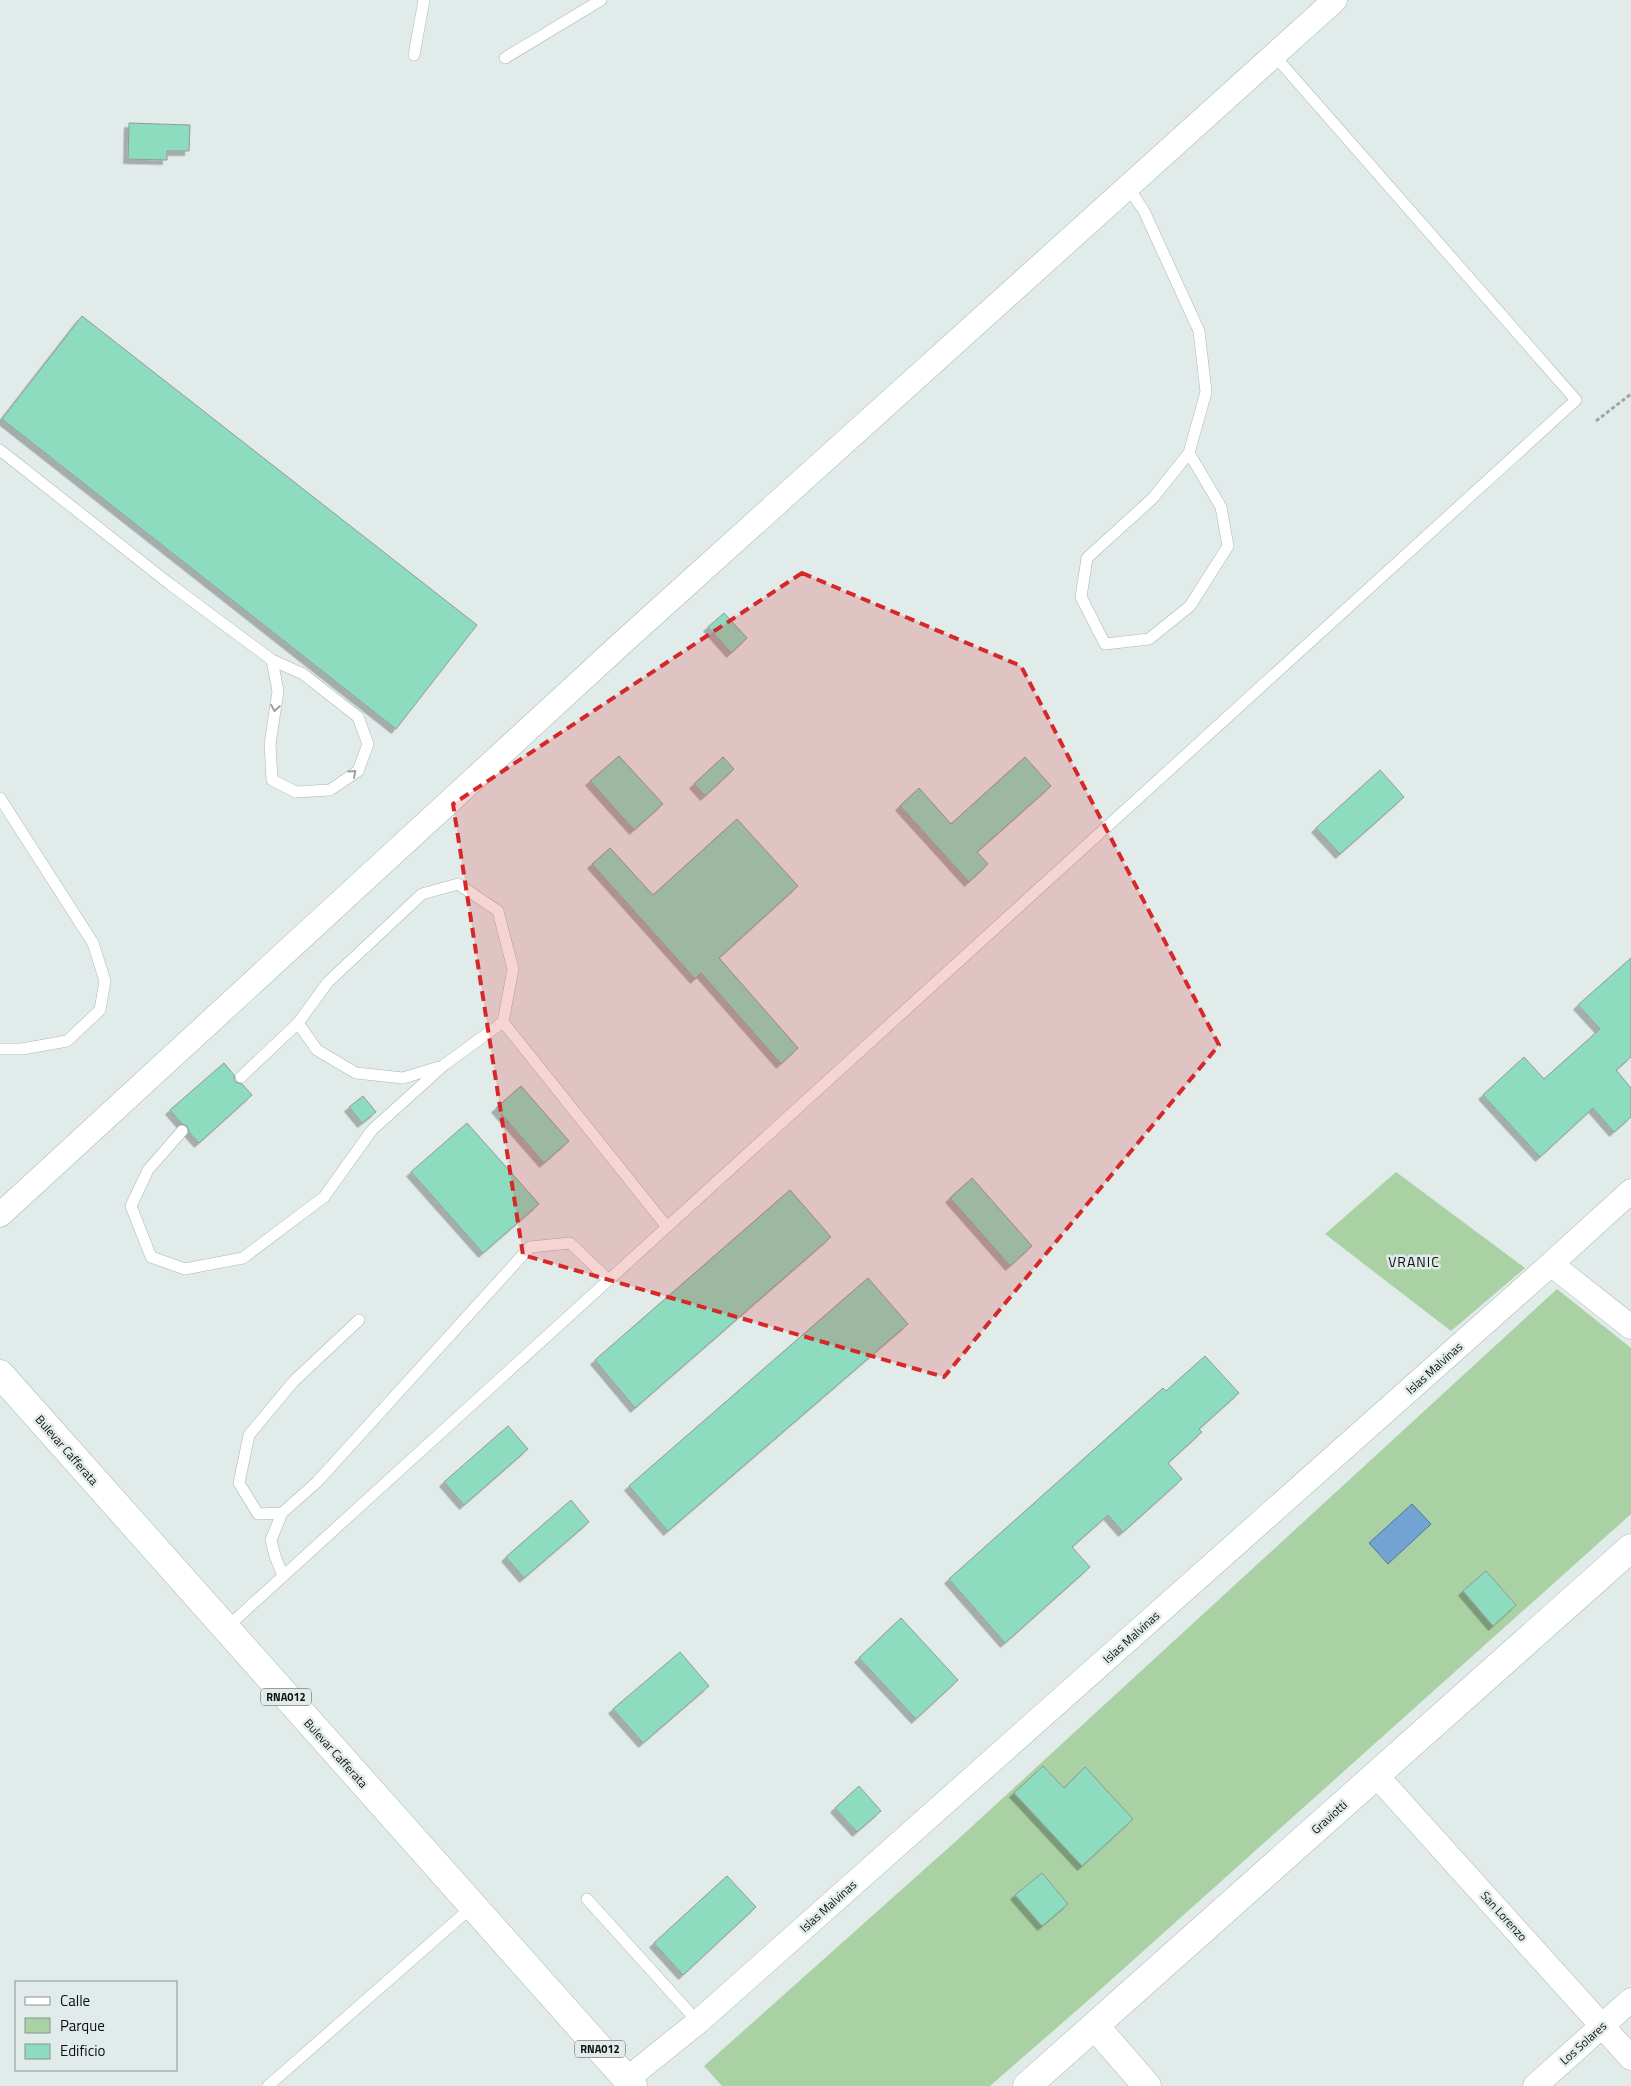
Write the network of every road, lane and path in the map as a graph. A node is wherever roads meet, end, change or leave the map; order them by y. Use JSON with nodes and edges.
{"nodes":[{"id":1,"x":424,"y":0,"type":"edge"},
{"id":2,"x":601,"y":0,"type":"edge"},
{"id":3,"x":1335,"y":0,"type":"edge"},
{"id":4,"x":414,"y":55,"type":"dead end"},
{"id":5,"x":1274,"y":55,"type":"junction"},
{"id":6,"x":505,"y":58,"type":"dead end"},
{"id":7,"x":1128,"y":187,"type":"junction"},
{"id":8,"x":1631,"y":394,"type":"edge"},
{"id":9,"x":1596,"y":420,"type":"dead end"},
{"id":10,"x":0,"y":450,"type":"edge"},
{"id":11,"x":1188,"y":453,"type":"junction"},
{"id":12,"x":272,"y":660,"type":"junction"},
{"id":13,"x":0,"y":798,"type":"edge"},
{"id":14,"x":503,"y":1022,"type":"junction"},
{"id":15,"x":298,"y":1023,"type":"junction"},
{"id":16,"x":0,"y":1049,"type":"edge"},
{"id":17,"x":444,"y":1065,"type":"junction"},
{"id":18,"x":241,"y":1077,"type":"dead end"},
{"id":19,"x":182,"y":1131,"type":"dead end"},
{"id":20,"x":1631,"y":1191,"type":"edge"},
{"id":21,"x":0,"y":1215,"type":"edge"},
{"id":22,"x":668,"y":1227,"type":"junction"},
{"id":23,"x":1551,"y":1264,"type":"junction"},
{"id":24,"x":609,"y":1280,"type":"junction"},
{"id":25,"x":359,"y":1320,"type":"dead end"},
{"id":26,"x":1631,"y":1327,"type":"edge"},
{"id":27,"x":0,"y":1374,"type":"edge"},
{"id":28,"x":282,"y":1513,"type":"junction"},
{"id":29,"x":1631,"y":1548,"type":"edge"},
{"id":30,"x":284,"y":1576,"type":"junction"},
{"id":31,"x":225,"y":1629,"type":"junction"},
{"id":32,"x":1376,"y":1775,"type":"junction"},
{"id":33,"x":588,"y":1899,"type":"dead end"},
{"id":34,"x":472,"y":1906,"type":"junction"},
{"id":35,"x":1631,"y":2000,"type":"edge"},
{"id":36,"x":698,"y":2022,"type":"junction"},
{"id":37,"x":1095,"y":2026,"type":"junction"},
{"id":38,"x":1603,"y":2026,"type":"junction"},
{"id":39,"x":1631,"y":2058,"type":"edge"},
{"id":40,"x":630,"y":2082,"type":"edge"},
{"id":41,"x":268,"y":2086,"type":"edge"},
{"id":42,"x":1027,"y":2086,"type":"edge"},
{"id":43,"x":1147,"y":2086,"type":"edge"},
{"id":44,"x":1535,"y":2086,"type":"edge"}],
"edges":[{"from":1,"to":4,"type":"lane"},
{"from":2,"to":6,"type":"lane"},
{"from":3,"to":5,"type":"street"},
{"from":5,"to":7,"type":"street"},
{"from":5,"to":22,"type":"lane"},
{"from":7,"to":11,"type":"lane"},
{"from":7,"to":21,"type":"street"},
{"from":8,"to":9,"type":"path"},
{"from":10,"to":12,"type":"lane"},
{"from":11,"to":11,"type":"lane"},
{"from":12,"to":12,"type":"lane","one_way":true},
{"from":13,"to":16,"type":"lane"},
{"from":14,"to":15,"type":"lane"},
{"from":14,"to":17,"type":"lane"},
{"from":14,"to":22,"type":"lane"},
{"from":15,"to":17,"type":"lane"},
{"from":15,"to":18,"type":"lane"},
{"from":17,"to":19,"type":"lane"},
{"from":20,"to":23,"type":"street","name":"Islas Malvinas"},
{"from":22,"to":24,"type":"lane"},
{"from":23,"to":26,"type":"street"},
{"from":23,"to":36,"type":"street","name":"Islas Malvinas"},
{"from":24,"to":28,"type":"lane"},
{"from":24,"to":30,"type":"lane"},
{"from":25,"to":28,"type":"lane"},
{"from":27,"to":31,"type":"main road","name":"Bulevar Cafferata","number":"RNA012"},
{"from":28,"to":30,"type":"lane"},
{"from":29,"to":32,"type":"main road","name":"Graviotti"},
{"from":30,"to":31,"type":"lane"},
{"from":31,"to":34,"type":"main road","name":"Bulevar Cafferata","number":"RNA012"},
{"from":32,"to":37,"type":"main road","name":"Graviotti"},
{"from":32,"to":38,"type":"street","name":"San Lorenzo"},
{"from":33,"to":36,"type":"lane"},
{"from":34,"to":40,"type":"main road","name":"Bulevar Cafferata","number":"RNA012"},
{"from":34,"to":41,"type":"lane"},
{"from":35,"to":38,"type":"street","name":"Los Solares"},
{"from":36,"to":40,"type":"street","name":"Islas Malvinas"},
{"from":37,"to":42,"type":"main road","name":"Graviotti"},
{"from":37,"to":43,"type":"main road"},
{"from":38,"to":39,"type":"street","name":"San Lorenzo"},
{"from":38,"to":44,"type":"street","name":"Los Solares"}]}
